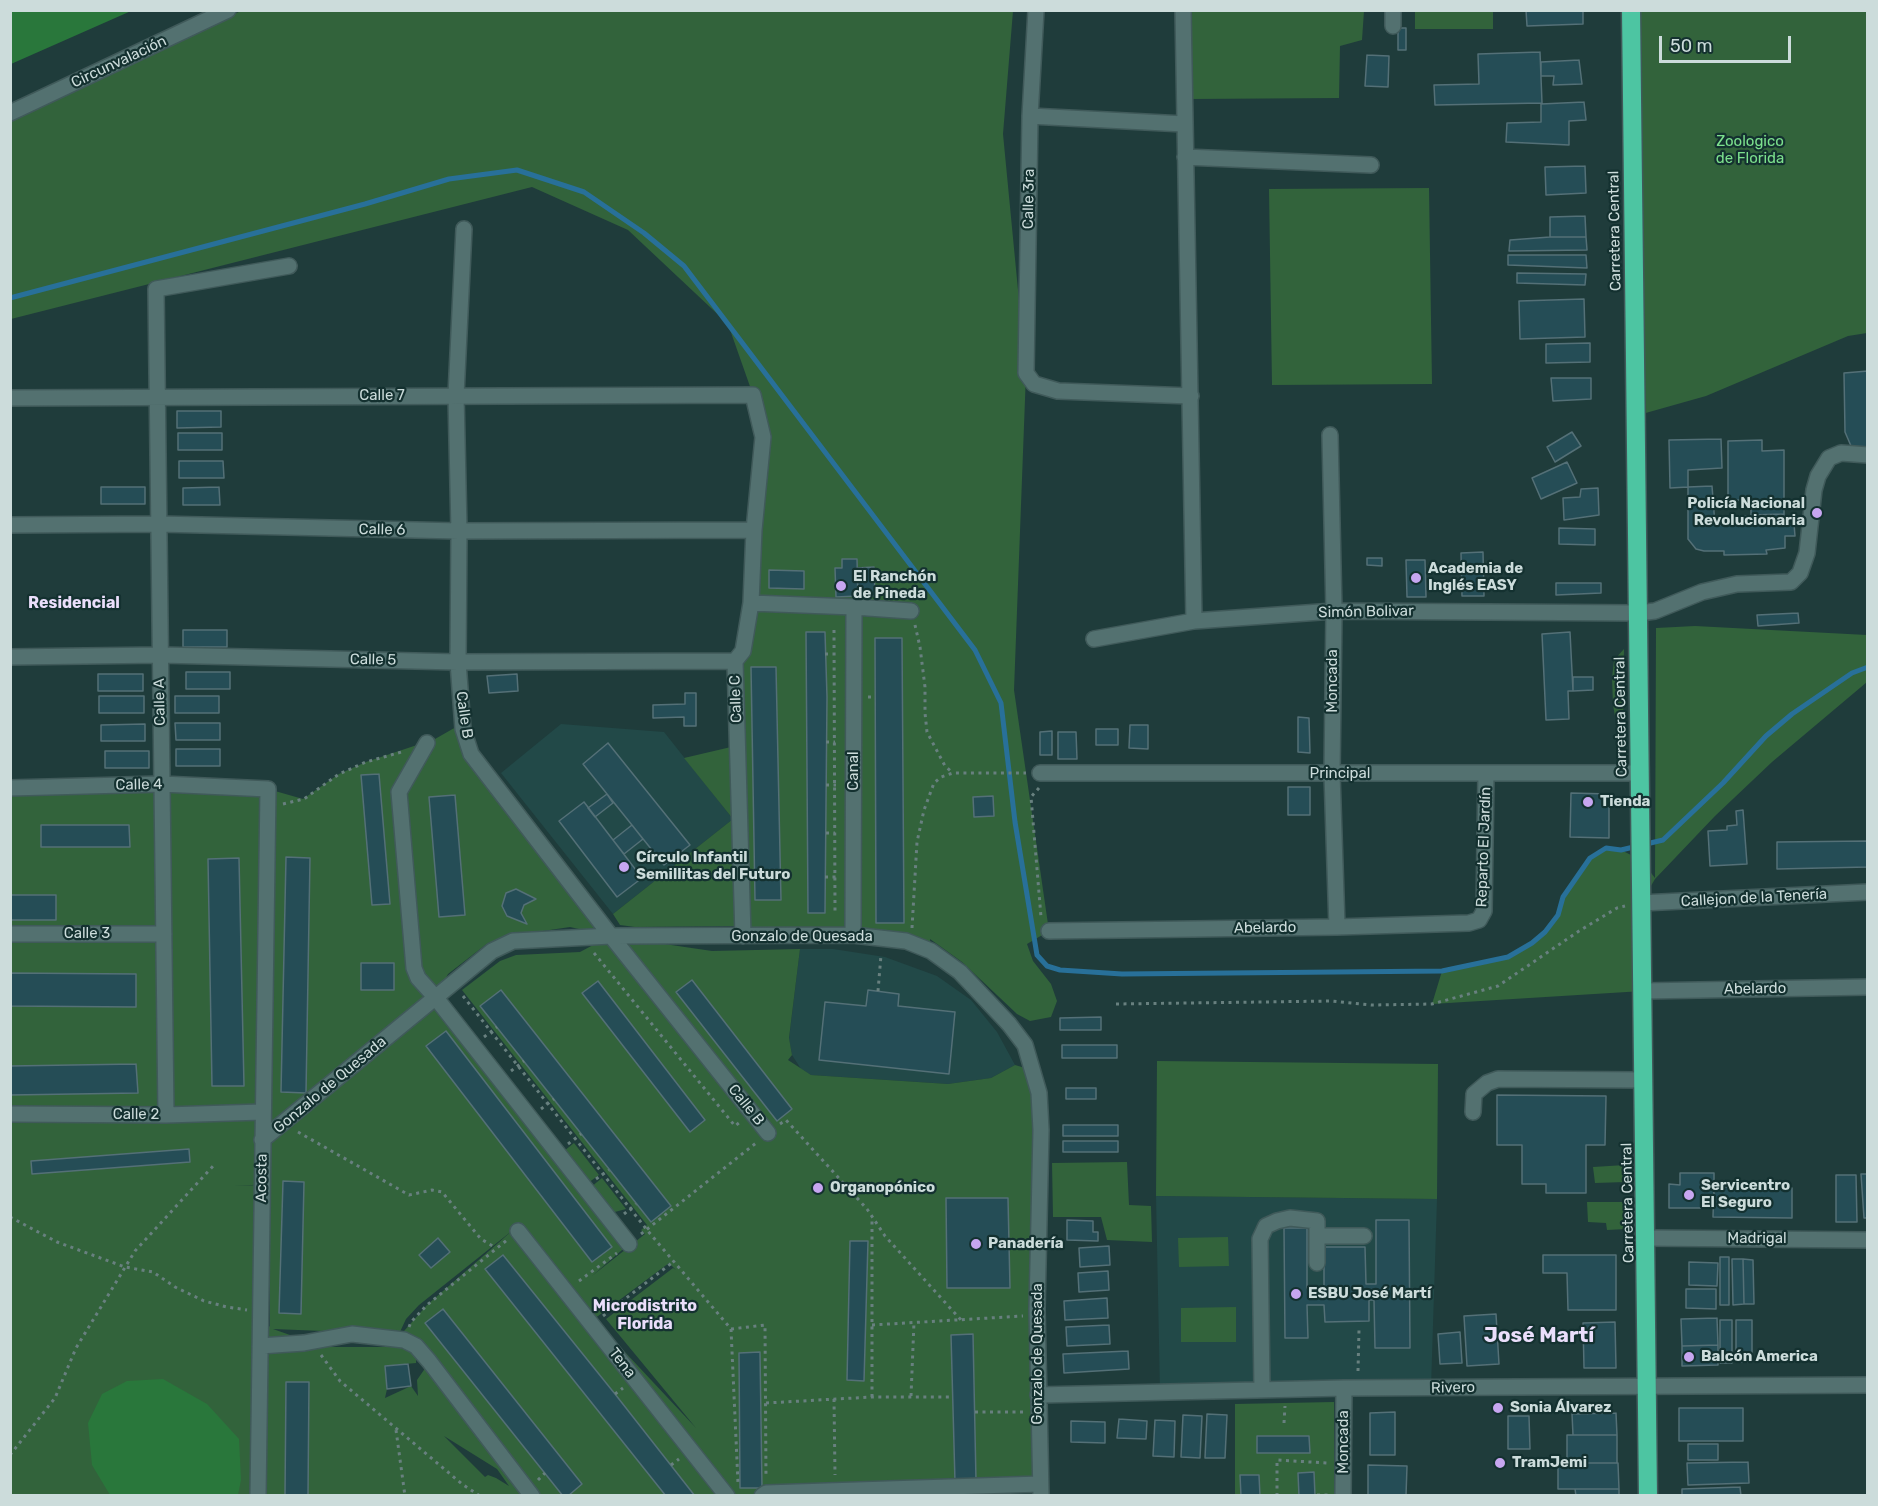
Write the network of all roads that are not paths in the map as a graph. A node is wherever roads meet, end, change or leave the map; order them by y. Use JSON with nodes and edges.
{"nodes":[{"id":1,"x":228,"y":10,"type":"edge"},
{"id":2,"x":1036,"y":10,"type":"edge"},
{"id":3,"x":1183,"y":10,"type":"edge"},
{"id":4,"x":1631,"y":10,"type":"edge"},
{"id":5,"x":10,"y":113,"type":"edge"},
{"id":6,"x":1030,"y":116,"type":"junction"},
{"id":7,"x":1184,"y":124,"type":"junction"},
{"id":8,"x":1185,"y":157,"type":"junction"},
{"id":9,"x":1371,"y":165,"type":"dead end"},
{"id":10,"x":464,"y":229,"type":"dead end"},
{"id":11,"x":289,"y":266,"type":"dead end"},
{"id":12,"x":456,"y":395,"type":"junction"},
{"id":13,"x":753,"y":395,"type":"joint"},
{"id":14,"x":1191,"y":396,"type":"junction"},
{"id":15,"x":156,"y":397,"type":"junction"},
{"id":16,"x":10,"y":398,"type":"edge"},
{"id":17,"x":1330,"y":435,"type":"dead end"},
{"id":18,"x":1868,"y":455,"type":"edge"},
{"id":19,"x":158,"y":524,"type":"junction"},
{"id":20,"x":10,"y":525,"type":"edge"},
{"id":21,"x":754,"y":530,"type":"junction"},
{"id":22,"x":459,"y":531,"type":"junction"},
{"id":23,"x":751,"y":603,"type":"junction"},
{"id":24,"x":854,"y":606,"type":"junction"},
{"id":25,"x":911,"y":611,"type":"road end"},
{"id":26,"x":1334,"y":611,"type":"junction"},
{"id":27,"x":1639,"y":613,"type":"junction"},
{"id":28,"x":1194,"y":621,"type":"junction"},
{"id":29,"x":1094,"y":639,"type":"dead end"},
{"id":30,"x":160,"y":656,"type":"junction"},
{"id":31,"x":10,"y":657,"type":"edge"},
{"id":32,"x":735,"y":661,"type":"junction"},
{"id":33,"x":458,"y":662,"type":"junction"},
{"id":34,"x":427,"y":743,"type":"road end"},
{"id":35,"x":1046,"y":773,"type":"road end"},
{"id":36,"x":1486,"y":773,"type":"junction"},
{"id":37,"x":1640,"y":773,"type":"junction"},
{"id":38,"x":1332,"y":774,"type":"junction"},
{"id":39,"x":162,"y":784,"type":"junction"},
{"id":40,"x":10,"y":788,"type":"edge"},
{"id":41,"x":268,"y":789,"type":"joint"},
{"id":42,"x":1868,"y":892,"type":"edge"},
{"id":43,"x":1641,"y":903,"type":"junction"},
{"id":44,"x":1479,"y":920,"type":"joint"},
{"id":45,"x":1337,"y":927,"type":"junction"},
{"id":46,"x":1049,"y":931,"type":"road end"},
{"id":47,"x":10,"y":934,"type":"edge"},
{"id":48,"x":164,"y":934,"type":"junction"},
{"id":49,"x":853,"y":935,"type":"junction"},
{"id":50,"x":610,"y":936,"type":"junction"},
{"id":51,"x":743,"y":936,"type":"junction"},
{"id":52,"x":1868,"y":987,"type":"edge"},
{"id":53,"x":1643,"y":991,"type":"junction"},
{"id":54,"x":436,"y":998,"type":"junction"},
{"id":55,"x":1644,"y":1080,"type":"junction"},
{"id":56,"x":262,"y":1112,"type":"junction"},
{"id":57,"x":1473,"y":1112,"type":"dead end"},
{"id":58,"x":10,"y":1114,"type":"edge"},
{"id":59,"x":166,"y":1115,"type":"junction"},
{"id":60,"x":768,"y":1133,"type":"road end"},
{"id":61,"x":262,"y":1140,"type":"junction"},
{"id":62,"x":518,"y":1231,"type":"road end"},
{"id":63,"x":1317,"y":1236,"type":"junction"},
{"id":64,"x":1364,"y":1236,"type":"dead end"},
{"id":65,"x":1646,"y":1238,"type":"junction"},
{"id":66,"x":1868,"y":1240,"type":"edge"},
{"id":67,"x":629,"y":1244,"type":"road end"},
{"id":68,"x":1317,"y":1263,"type":"dead end"},
{"id":69,"x":260,"y":1346,"type":"junction"},
{"id":70,"x":1646,"y":1385,"type":"junction"},
{"id":71,"x":1868,"y":1385,"type":"edge"},
{"id":72,"x":1351,"y":1388,"type":"junction"},
{"id":73,"x":1262,"y":1390,"type":"junction"},
{"id":74,"x":1038,"y":1395,"type":"junction"},
{"id":75,"x":1040,"y":1490,"type":"edge"},
{"id":76,"x":764,"y":1494,"type":"edge"},
{"id":77,"x":258,"y":1496,"type":"edge"},
{"id":78,"x":532,"y":1496,"type":"edge"},
{"id":79,"x":727,"y":1496,"type":"edge"},
{"id":80,"x":1343,"y":1496,"type":"edge"},
{"id":81,"x":1648,"y":1496,"type":"edge"}],
"edges":[{"from":1,"to":5,"type":"street","name":"Circunvalación"},
{"from":2,"to":6,"type":"street","name":"Calle 3ra"},
{"from":3,"to":7,"type":"street"},
{"from":4,"to":27,"type":"highway","name":"Carretera Central"},
{"from":6,"to":7,"type":"street"},
{"from":6,"to":14,"type":"street","name":"Calle 3ra"},
{"from":7,"to":8,"type":"street"},
{"from":8,"to":9,"type":"street"},
{"from":8,"to":14,"type":"street"},
{"from":10,"to":12,"type":"street","name":"Calle B"},
{"from":11,"to":15,"type":"street","name":"Calle A"},
{"from":12,"to":13,"type":"street","name":"Calle 7"},
{"from":12,"to":15,"type":"street","name":"Calle 7"},
{"from":12,"to":22,"type":"street","name":"Calle B"},
{"from":13,"to":21,"type":"street","name":"Calle C"},
{"from":14,"to":28,"type":"street"},
{"from":15,"to":16,"type":"street","name":"Calle 7"},
{"from":15,"to":19,"type":"street","name":"Calle A"},
{"from":17,"to":26,"type":"street","name":"Moncada"},
{"from":18,"to":27,"type":"street","name":"Simón Bolivar"},
{"from":19,"to":20,"type":"street","name":"Calle 6"},
{"from":19,"to":22,"type":"street","name":"Calle 6"},
{"from":19,"to":30,"type":"street","name":"Calle A"},
{"from":21,"to":22,"type":"street","name":"Calle 6"},
{"from":21,"to":23,"type":"street","name":"Calle C"},
{"from":22,"to":33,"type":"street","name":"Calle B"},
{"from":23,"to":24,"type":"street"},
{"from":23,"to":32,"type":"street","name":"Calle C"},
{"from":24,"to":25,"type":"street"},
{"from":24,"to":49,"type":"street","name":"Canal"},
{"from":26,"to":27,"type":"street","name":"Simón Bolivar"},
{"from":26,"to":28,"type":"street","name":"Simón Bolivar"},
{"from":26,"to":38,"type":"street","name":"Moncada"},
{"from":27,"to":37,"type":"highway","name":"Carretera Central"},
{"from":28,"to":29,"type":"street","name":"Simón Bolivar"},
{"from":30,"to":31,"type":"street","name":"Calle 5"},
{"from":30,"to":33,"type":"street","name":"Calle 5"},
{"from":30,"to":39,"type":"street","name":"Calle A"},
{"from":32,"to":33,"type":"street","name":"Calle 5"},
{"from":32,"to":51,"type":"street","name":"Calle C"},
{"from":33,"to":50,"type":"street","name":"Calle B"},
{"from":34,"to":54,"type":"street"},
{"from":35,"to":38,"type":"street","name":"Principal"},
{"from":36,"to":37,"type":"street","name":"Principal"},
{"from":36,"to":38,"type":"street","name":"Principal"},
{"from":36,"to":44,"type":"street","name":"Reparto El Jardín"},
{"from":37,"to":43,"type":"highway","name":"Carretera Central"},
{"from":38,"to":45,"type":"street","name":"Moncada"},
{"from":39,"to":40,"type":"street","name":"Calle 4"},
{"from":39,"to":41,"type":"street","name":"Calle 4"},
{"from":39,"to":48,"type":"street","name":"Calle A"},
{"from":41,"to":56,"type":"street","name":"Acosta"},
{"from":42,"to":43,"type":"street","name":"Callejon de la Tenería"},
{"from":43,"to":53,"type":"highway","name":"Carretera Central"},
{"from":44,"to":45,"type":"street","name":"Abelardo"},
{"from":45,"to":46,"type":"street","name":"Abelardo"},
{"from":47,"to":48,"type":"street","name":"Calle 3"},
{"from":48,"to":59,"type":"street","name":"Calle A"},
{"from":49,"to":51,"type":"street","name":"Gonzalo de Quesada"},
{"from":49,"to":74,"type":"street","name":"Gonzalo de Quesada"},
{"from":50,"to":51,"type":"street","name":"Gonzalo de Quesada"},
{"from":50,"to":54,"type":"street","name":"Gonzalo de Quesada"},
{"from":50,"to":60,"type":"street","name":"Calle B"},
{"from":52,"to":53,"type":"street","name":"Abelardo"},
{"from":53,"to":55,"type":"highway","name":"Carretera Central"},
{"from":54,"to":61,"type":"street","name":"Gonzalo de Quesada"},
{"from":54,"to":67,"type":"street"},
{"from":55,"to":57,"type":"street"},
{"from":55,"to":65,"type":"highway","name":"Carretera Central"},
{"from":56,"to":59,"type":"street","name":"Calle 2"},
{"from":56,"to":61,"type":"street","name":"Acosta"},
{"from":58,"to":59,"type":"street","name":"Calle 2"},
{"from":61,"to":69,"type":"street","name":"Acosta"},
{"from":62,"to":79,"type":"street","name":"Tena"},
{"from":63,"to":64,"type":"street"},
{"from":63,"to":68,"type":"street"},
{"from":63,"to":73,"type":"street"},
{"from":65,"to":66,"type":"street","name":"Madrigal"},
{"from":65,"to":70,"type":"highway","name":"Carretera Central"},
{"from":69,"to":77,"type":"street","name":"Acosta"},
{"from":69,"to":78,"type":"street"},
{"from":70,"to":71,"type":"street","name":"Rivero"},
{"from":70,"to":72,"type":"street","name":"Rivero"},
{"from":70,"to":81,"type":"highway","name":"Carretera Central"},
{"from":72,"to":73,"type":"street","name":"Rivero"},
{"from":72,"to":80,"type":"street","name":"Moncada"},
{"from":73,"to":74,"type":"street","name":"Rivero"},
{"from":74,"to":75,"type":"street","name":"Gonzalo de Quesada"},
{"from":75,"to":76,"type":"street"}]}
